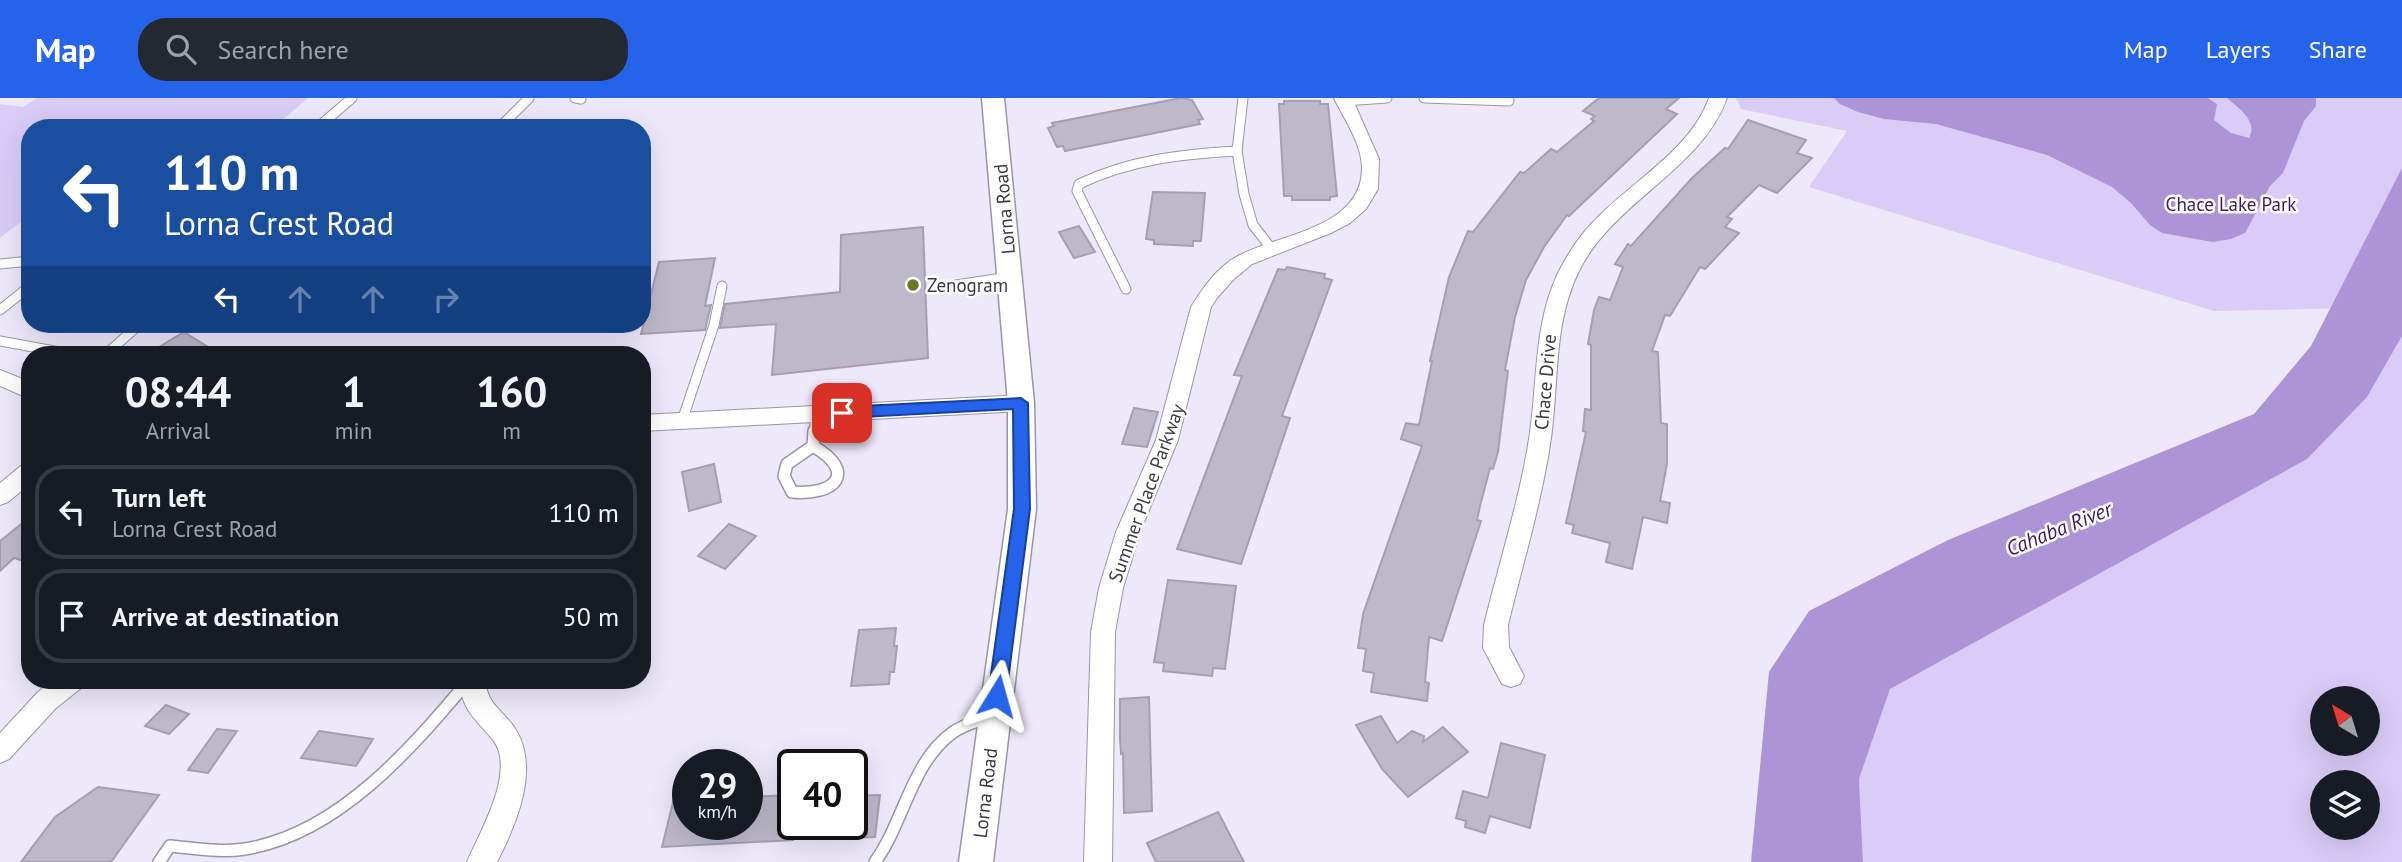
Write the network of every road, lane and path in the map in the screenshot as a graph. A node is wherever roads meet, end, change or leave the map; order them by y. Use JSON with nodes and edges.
{"nodes":[{"id":1,"x":352,"y":98,"type":"edge"},
{"id":2,"x":529,"y":98,"type":"edge"},
{"id":3,"x":575,"y":98,"type":"edge"},
{"id":4,"x":993,"y":98,"type":"edge"},
{"id":5,"x":1242,"y":98,"type":"edge"},
{"id":6,"x":1387,"y":98,"type":"edge"},
{"id":7,"x":1424,"y":98,"type":"edge"},
{"id":8,"x":1718,"y":98,"type":"edge"},
{"id":9,"x":581,"y":99,"type":"edge"},
{"id":10,"x":1343,"y":99,"type":"edge"},
{"id":11,"x":1509,"y":101,"type":"dead end"},
{"id":12,"x":328,"y":119,"type":"edge"},
{"id":13,"x":508,"y":119,"type":"edge"},
{"id":14,"x":1237,"y":151,"type":"junction"},
{"id":15,"x":1271,"y":248,"type":"junction"},
{"id":16,"x":21,"y":262,"type":"edge"},
{"id":17,"x":0,"y":264,"type":"edge"},
{"id":18,"x":1010,"y":276,"type":"junction"},
{"id":19,"x":956,"y":285,"type":"dead end"},
{"id":20,"x":722,"y":286,"type":"dead end"},
{"id":21,"x":1126,"y":289,"type":"dead end"},
{"id":22,"x":19,"y":295,"type":"edge"},
{"id":23,"x":0,"y":310,"type":"edge"},
{"id":24,"x":130,"y":333,"type":"edge"},
{"id":25,"x":0,"y":341,"type":"edge"},
{"id":26,"x":27,"y":346,"type":"edge"},
{"id":27,"x":114,"y":346,"type":"edge"},
{"id":28,"x":0,"y":377,"type":"edge"},
{"id":29,"x":21,"y":387,"type":"edge"},
{"id":30,"x":1021,"y":403,"type":"junction"},
{"id":31,"x":817,"y":414,"type":"junction"},
{"id":32,"x":682,"y":421,"type":"junction"},
{"id":33,"x":651,"y":423,"type":"edge"},
{"id":34,"x":813,"y":446,"type":"junction"},
{"id":35,"x":21,"y":478,"type":"edge"},
{"id":36,"x":0,"y":496,"type":"edge"},
{"id":37,"x":1511,"y":676,"type":"dead end"},
{"id":38,"x":61,"y":689,"type":"edge"},
{"id":39,"x":463,"y":689,"type":"edge"},
{"id":40,"x":472,"y":689,"type":"edge"},
{"id":41,"x":995,"y":716,"type":"junction"},
{"id":42,"x":0,"y":751,"type":"edge"},
{"id":43,"x":159,"y":862,"type":"edge"},
{"id":44,"x":481,"y":862,"type":"edge"},
{"id":45,"x":875,"y":862,"type":"edge"},
{"id":46,"x":976,"y":862,"type":"edge"},
{"id":47,"x":1098,"y":862,"type":"edge"}],
"edges":[{"from":1,"to":12,"type":"lane"},
{"from":2,"to":13,"type":"lane"},
{"from":3,"to":9,"type":"lane"},
{"from":4,"to":18,"type":"street","name":"Lorna Road"},
{"from":5,"to":14,"type":"lane"},
{"from":6,"to":10,"type":"lane"},
{"from":7,"to":11,"type":"lane"},
{"from":8,"to":37,"type":"street","name":"Chace Drive"},
{"from":10,"to":15,"type":"street","name":"Summer Place Parkway"},
{"from":14,"to":15,"type":"lane"},
{"from":14,"to":21,"type":"lane"},
{"from":15,"to":47,"type":"street","name":"Summer Place Parkway"},
{"from":16,"to":17,"type":"lane"},
{"from":18,"to":19,"type":"lane"},
{"from":18,"to":30,"type":"street","name":"Lorna Road"},
{"from":20,"to":32,"type":"lane"},
{"from":22,"to":23,"type":"lane"},
{"from":24,"to":27,"type":"lane"},
{"from":25,"to":26,"type":"lane"},
{"from":28,"to":29,"type":"street"},
{"from":30,"to":31,"type":"street"},
{"from":30,"to":41,"type":"street","name":"Lorna Road"},
{"from":31,"to":32,"type":"street"},
{"from":31,"to":34,"type":"lane"},
{"from":32,"to":33,"type":"street"},
{"from":34,"to":34,"type":"lane"},
{"from":35,"to":36,"type":"street"},
{"from":38,"to":42,"type":"street"},
{"from":39,"to":43,"type":"lane"},
{"from":40,"to":44,"type":"street"},
{"from":41,"to":45,"type":"lane"},
{"from":41,"to":46,"type":"street","name":"Lorna Road"}]}
